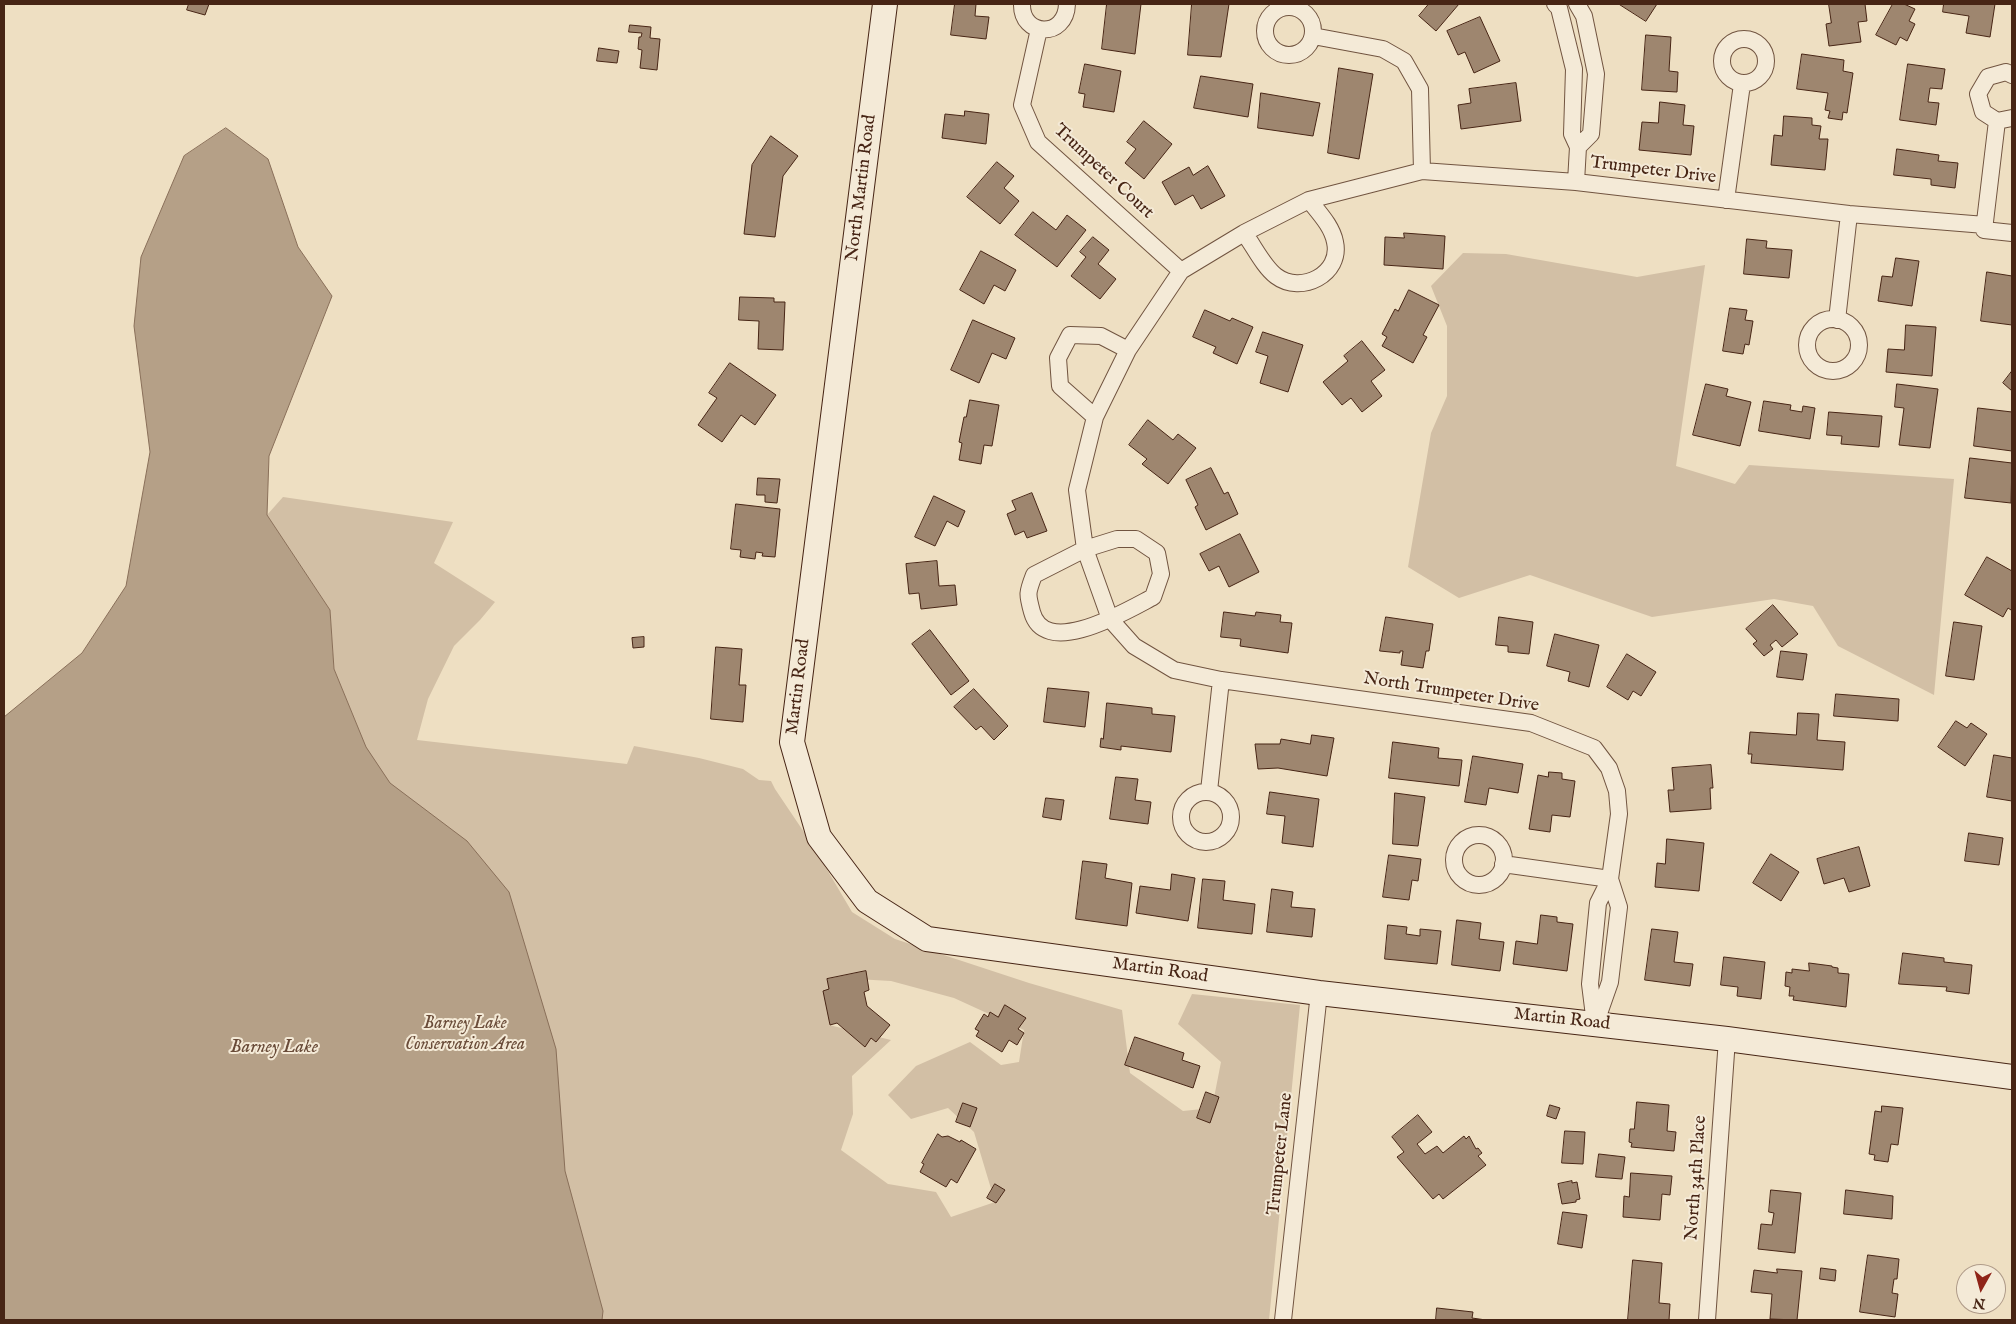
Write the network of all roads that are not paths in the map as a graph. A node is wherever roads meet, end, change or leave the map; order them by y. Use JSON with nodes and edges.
{"nodes":[{"id":1,"x":885,"y":4,"type":"edge"},
{"id":2,"x":1022,"y":4,"type":"edge"},
{"id":3,"x":1067,"y":4,"type":"edge"},
{"id":4,"x":1556,"y":4,"type":"edge"},
{"id":5,"x":1577,"y":4,"type":"edge"},
{"id":6,"x":1039,"y":29,"type":"junction"},
{"id":7,"x":1313,"y":36,"type":"dead end"},
{"id":8,"x":2012,"y":76,"type":"edge"},
{"id":9,"x":1742,"y":84,"type":"dead end"},
{"id":10,"x":2005,"y":120,"type":"edge"},
{"id":11,"x":1578,"y":147,"type":"junction"},
{"id":12,"x":1422,"y":172,"type":"junction"},
{"id":13,"x":1576,"y":182,"type":"junction"},
{"id":14,"x":1309,"y":200,"type":"junction"},
{"id":15,"x":1726,"y":200,"type":"junction"},
{"id":16,"x":1849,"y":214,"type":"junction"},
{"id":17,"x":1985,"y":225,"type":"junction"},
{"id":18,"x":1244,"y":233,"type":"junction"},
{"id":19,"x":2012,"y":233,"type":"edge"},
{"id":20,"x":1181,"y":271,"type":"junction"},
{"id":21,"x":1837,"y":320,"type":"dead end"},
{"id":22,"x":1128,"y":350,"type":"junction"},
{"id":23,"x":840,"y":371,"type":"joint"},
{"id":24,"x":1095,"y":417,"type":"junction"},
{"id":25,"x":1085,"y":549,"type":"junction"},
{"id":26,"x":1110,"y":619,"type":"junction"},
{"id":27,"x":1221,"y":680,"type":"junction"},
{"id":28,"x":1209,"y":792,"type":"dead end"},
{"id":29,"x":1503,"y":864,"type":"dead end"},
{"id":30,"x":1610,"y":879,"type":"junction"},
{"id":31,"x":1319,"y":993,"type":"junction"},
{"id":32,"x":1596,"y":1024,"type":"junction"},
{"id":33,"x":1727,"y":1039,"type":"junction"},
{"id":34,"x":2012,"y":1077,"type":"edge"},
{"id":35,"x":1282,"y":1320,"type":"edge"},
{"id":36,"x":1707,"y":1320,"type":"edge"}],
"edges":[{"from":1,"to":23,"type":"street","name":"North Martin Road"},
{"from":2,"to":6,"type":"street"},
{"from":3,"to":6,"type":"street"},
{"from":4,"to":11,"type":"street"},
{"from":5,"to":11,"type":"street"},
{"from":6,"to":20,"type":"street","name":"Trumpeter Court"},
{"from":7,"to":12,"type":"street"},
{"from":8,"to":10,"type":"street"},
{"from":9,"to":15,"type":"street","name":"Trumpeter Drive"},
{"from":10,"to":17,"type":"street"},
{"from":11,"to":13,"type":"street"},
{"from":12,"to":13,"type":"street","name":"North Trumpeter Drive"},
{"from":12,"to":14,"type":"street","name":"North Trumpeter Drive"},
{"from":13,"to":15,"type":"street","name":"Trumpeter Drive"},
{"from":14,"to":18,"type":"street","name":"North Trumpeter Drive"},
{"from":14,"to":18,"type":"street"},
{"from":15,"to":16,"type":"street","name":"Trumpeter Drive"},
{"from":16,"to":17,"type":"street","name":"Trumpeter Drive"},
{"from":16,"to":21,"type":"street"},
{"from":17,"to":19,"type":"street","name":"Trumpeter Drive"},
{"from":18,"to":20,"type":"street","name":"North Trumpeter Drive"},
{"from":20,"to":22,"type":"street","name":"North Trumpeter Drive"},
{"from":22,"to":24,"type":"street","name":"North Trumpeter Drive"},
{"from":22,"to":24,"type":"street"},
{"from":23,"to":31,"type":"street","name":"Martin Road"},
{"from":24,"to":25,"type":"street","name":"North Trumpeter Drive"},
{"from":25,"to":26,"type":"street","name":"North Trumpeter Drive"},
{"from":25,"to":26,"type":"street"},
{"from":25,"to":26,"type":"street"},
{"from":26,"to":27,"type":"street","name":"North Trumpeter Drive"},
{"from":27,"to":28,"type":"street"},
{"from":27,"to":30,"type":"street","name":"North Trumpeter Drive"},
{"from":29,"to":30,"type":"street"},
{"from":30,"to":32,"type":"street","name":"North Trumpeter Drive"},
{"from":31,"to":32,"type":"street","name":"Martin Road"},
{"from":31,"to":35,"type":"street","name":"Trumpeter Lane"},
{"from":32,"to":33,"type":"street","name":"Martin Road"},
{"from":33,"to":34,"type":"street","name":"Martin Road"},
{"from":33,"to":36,"type":"street","name":"North 34th Place"}]}
